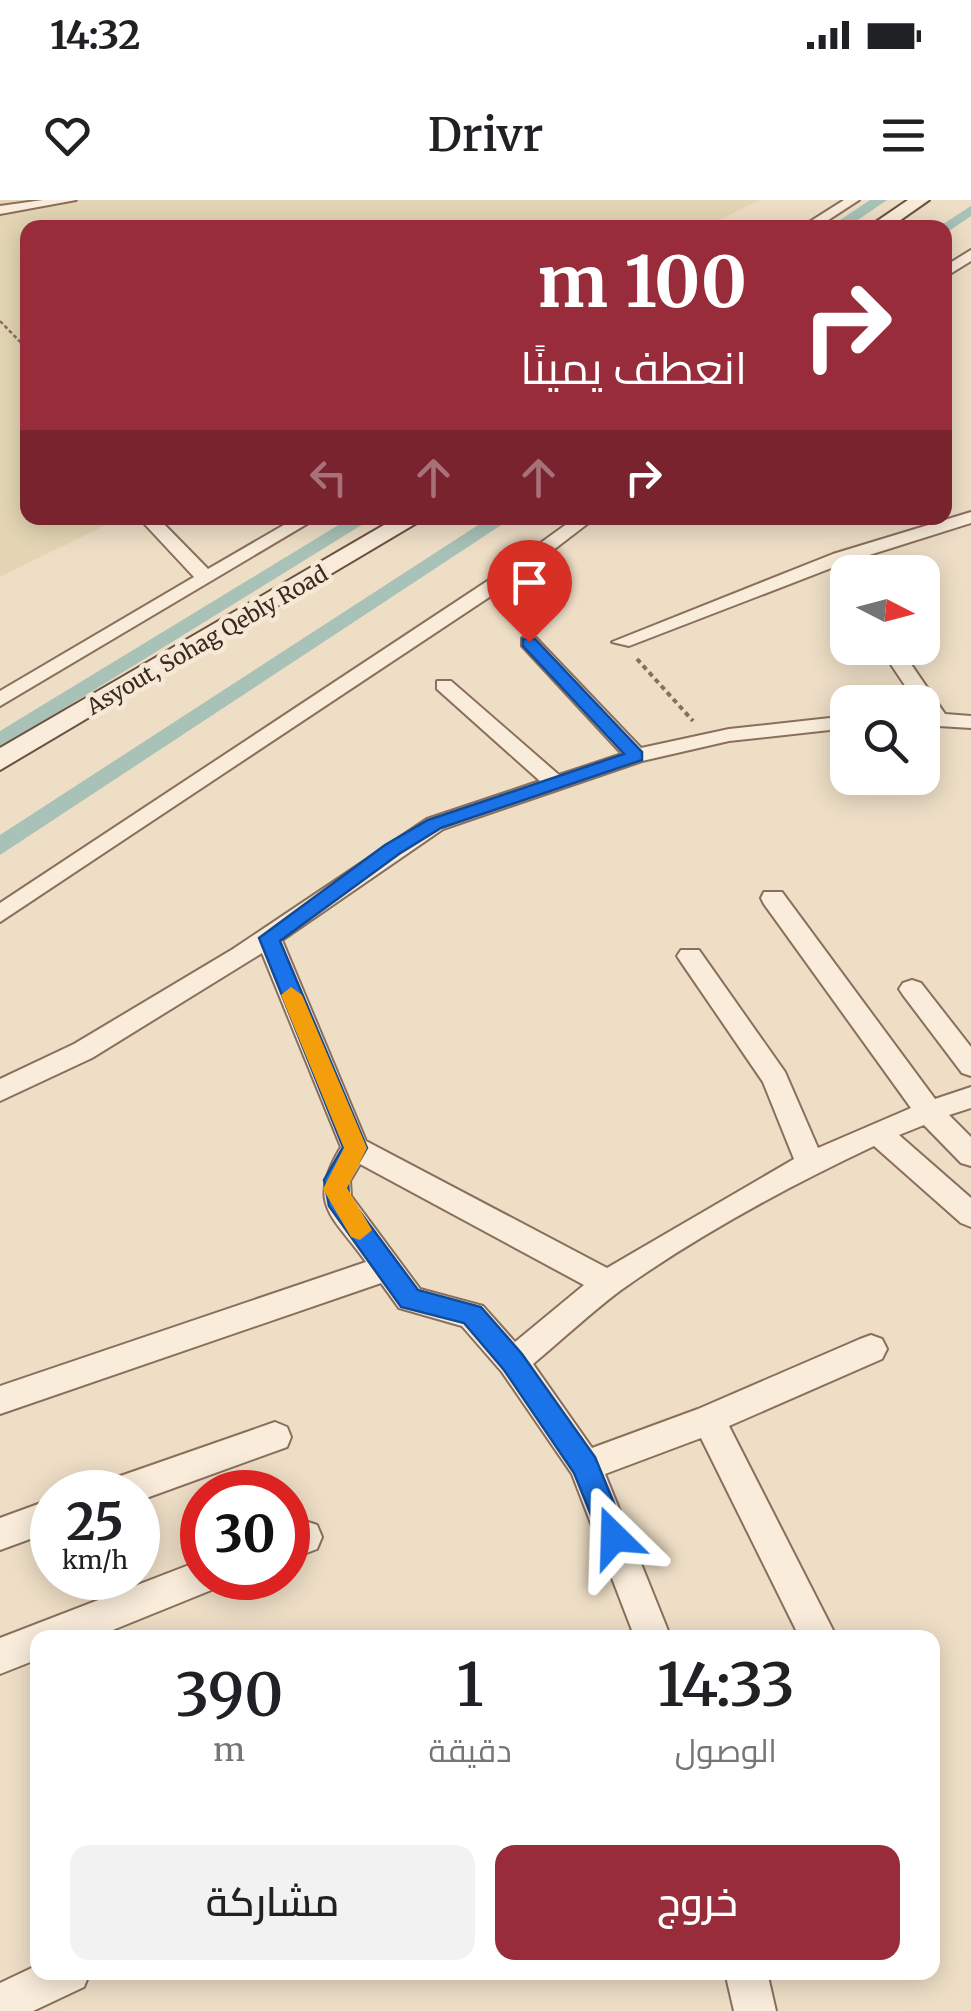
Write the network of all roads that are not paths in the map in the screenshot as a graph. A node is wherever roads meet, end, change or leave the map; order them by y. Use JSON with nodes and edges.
{"nodes":[{"id":1,"x":70,"y":200,"type":"edge"},
{"id":2,"x":853,"y":200,"type":"edge"},
{"id":3,"x":920,"y":200,"type":"edge"},
{"id":4,"x":0,"y":210,"type":"edge"},
{"id":5,"x":819,"y":220,"type":"edge"},
{"id":6,"x":889,"y":220,"type":"edge"},
{"id":7,"x":155,"y":525,"type":"edge"},
{"id":8,"x":296,"y":525,"type":"edge"},
{"id":9,"x":401,"y":525,"type":"edge"},
{"id":10,"x":577,"y":525,"type":"edge"},
{"id":11,"x":943,"y":525,"type":"edge"},
{"id":12,"x":205,"y":577,"type":"junction"},
{"id":13,"x":529,"y":642,"type":"dead end"},
{"id":14,"x":622,"y":642,"type":"road end"},
{"id":15,"x":444,"y":686,"type":"dead end"},
{"id":16,"x":0,"y":700,"type":"edge"},
{"id":17,"x":940,"y":720,"type":"edge"},
{"id":18,"x":971,"y":722,"type":"edge"},
{"id":19,"x":830,"y":724,"type":"edge"},
{"id":20,"x":636,"y":756,"type":"junction"},
{"id":21,"x":0,"y":761,"type":"edge"},
{"id":22,"x":553,"y":781,"type":"junction"},
{"id":23,"x":773,"y":898,"type":"dead end"},
{"id":24,"x":0,"y":914,"type":"edge"},
{"id":25,"x":269,"y":938,"type":"junction"},
{"id":26,"x":690,"y":956,"type":"dead end"},
{"id":27,"x":912,"y":989,"type":"dead end"},
{"id":28,"x":971,"y":1066,"type":"edge"},
{"id":29,"x":0,"y":1091,"type":"edge"},
{"id":30,"x":971,"y":1096,"type":"edge"},
{"id":31,"x":929,"y":1112,"type":"junction"},
{"id":32,"x":879,"y":1134,"type":"junction"},
{"id":33,"x":355,"y":1148,"type":"junction"},
{"id":34,"x":971,"y":1155,"type":"edge"},
{"id":35,"x":810,"y":1163,"type":"junction"},
{"id":36,"x":971,"y":1216,"type":"edge"},
{"id":37,"x":387,"y":1268,"type":"junction"},
{"id":38,"x":608,"y":1284,"type":"junction"},
{"id":39,"x":871,"y":1349,"type":"dead end"},
{"id":40,"x":513,"y":1362,"type":"junction"},
{"id":41,"x":0,"y":1400,"type":"edge"},
{"id":42,"x":709,"y":1420,"type":"junction"},
{"id":43,"x":275,"y":1437,"type":"dead end"},
{"id":44,"x":585,"y":1466,"type":"junction"},
{"id":45,"x":160,"y":1477,"type":"edge"},
{"id":46,"x":30,"y":1524,"type":"edge"},
{"id":47,"x":0,"y":1534,"type":"edge"},
{"id":48,"x":180,"y":1586,"type":"edge"},
{"id":49,"x":67,"y":1630,"type":"edge"},
{"id":50,"x":650,"y":1630,"type":"edge"},
{"id":51,"x":815,"y":1630,"type":"edge"},
{"id":52,"x":30,"y":1644,"type":"edge"},
{"id":53,"x":0,"y":1656,"type":"edge"},
{"id":54,"x":52,"y":1980,"type":"edge"},
{"id":55,"x":748,"y":1980,"type":"edge"},
{"id":56,"x":0,"y":2005,"type":"edge"},
{"id":57,"x":754,"y":2011,"type":"edge"}],
"edges":[{"from":1,"to":4,"type":"street"},
{"from":2,"to":5,"type":"street"},
{"from":3,"to":6,"type":"main road"},
{"from":7,"to":12,"type":"street"},
{"from":8,"to":12,"type":"street"},
{"from":9,"to":21,"type":"main road","name":"Asyout, Sohag Qebly Road"},
{"from":10,"to":24,"type":"street"},
{"from":11,"to":14,"type":"street"},
{"from":12,"to":16,"type":"street"},
{"from":13,"to":20,"type":"street"},
{"from":15,"to":22,"type":"street"},
{"from":17,"to":18,"type":"street"},
{"from":19,"to":20,"type":"street"},
{"from":20,"to":22,"type":"street"},
{"from":22,"to":25,"type":"street"},
{"from":23,"to":31,"type":"street"},
{"from":25,"to":29,"type":"street"},
{"from":25,"to":33,"type":"street"},
{"from":26,"to":35,"type":"street"},
{"from":27,"to":28,"type":"street"},
{"from":30,"to":31,"type":"street"},
{"from":31,"to":32,"type":"street"},
{"from":31,"to":34,"type":"street"},
{"from":32,"to":35,"type":"street"},
{"from":32,"to":36,"type":"street"},
{"from":33,"to":37,"type":"street"},
{"from":33,"to":38,"type":"street"},
{"from":35,"to":38,"type":"street"},
{"from":37,"to":40,"type":"street"},
{"from":37,"to":41,"type":"street"},
{"from":38,"to":40,"type":"street"},
{"from":39,"to":42,"type":"street"},
{"from":40,"to":44,"type":"street"},
{"from":42,"to":44,"type":"street"},
{"from":42,"to":51,"type":"street"},
{"from":43,"to":45,"type":"street"},
{"from":44,"to":50,"type":"street"},
{"from":46,"to":47,"type":"street"},
{"from":48,"to":49,"type":"street"},
{"from":52,"to":53,"type":"street"},
{"from":54,"to":56,"type":"street"},
{"from":55,"to":57,"type":"street"}]}
